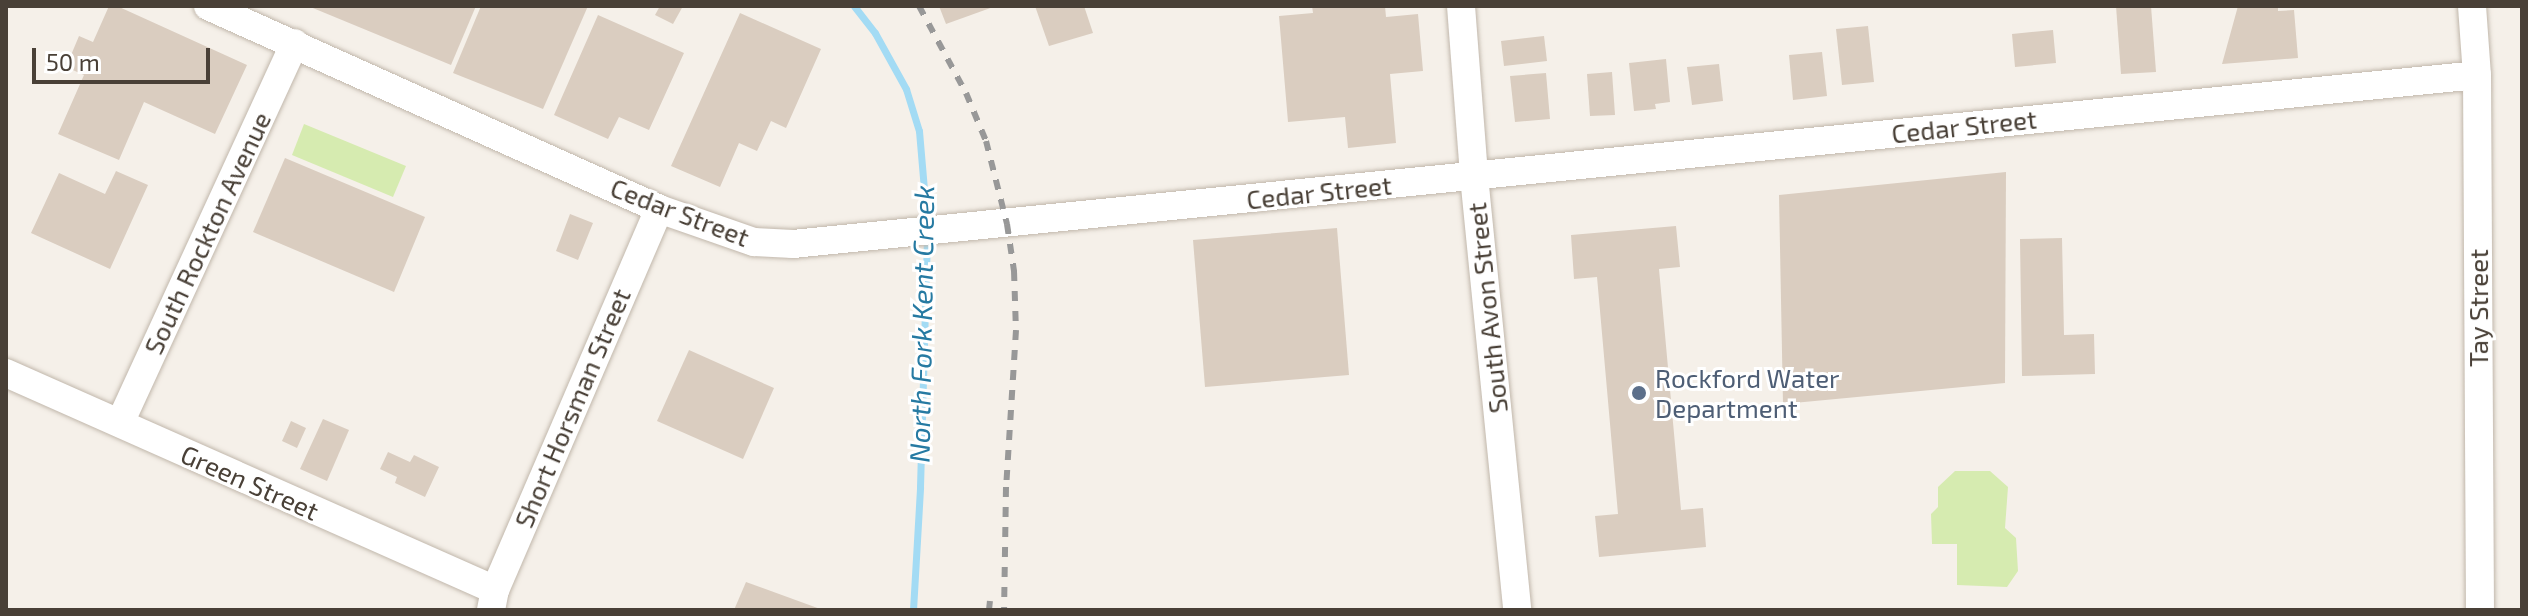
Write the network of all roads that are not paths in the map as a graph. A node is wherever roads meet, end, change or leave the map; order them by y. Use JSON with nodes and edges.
{"nodes":[{"id":1,"x":208,"y":6,"type":"edge"},
{"id":2,"x":1461,"y":6,"type":"edge"},
{"id":3,"x":2472,"y":6,"type":"edge"},
{"id":4,"x":295,"y":43,"type":"junction"},
{"id":5,"x":2477,"y":75,"type":"junction"},
{"id":6,"x":1474,"y":176,"type":"junction"},
{"id":7,"x":659,"y":209,"type":"junction"},
{"id":8,"x":6,"y":373,"type":"edge"},
{"id":9,"x":120,"y":423,"type":"junction"},
{"id":10,"x":493,"y":600,"type":"edge"},
{"id":11,"x":1517,"y":610,"type":"edge"},
{"id":12,"x":2480,"y":610,"type":"edge"}],
"edges":[{"from":1,"to":4,"type":"street","name":"Cedar Street"},
{"from":2,"to":6,"type":"street","name":"South Avon Street"},
{"from":3,"to":5,"type":"street","name":"Tay Street"},
{"from":4,"to":7,"type":"street","name":"Cedar Street"},
{"from":4,"to":9,"type":"street","name":"South Rockton Avenue"},
{"from":5,"to":6,"type":"street","name":"Cedar Street"},
{"from":5,"to":12,"type":"street","name":"Tay Street"},
{"from":6,"to":7,"type":"street","name":"Cedar Street"},
{"from":6,"to":11,"type":"street","name":"South Avon Street"},
{"from":7,"to":10,"type":"street","name":"Short Horsman Street"},
{"from":8,"to":9,"type":"street","name":"Green Street"},
{"from":9,"to":10,"type":"street","name":"Green Street"}]}
